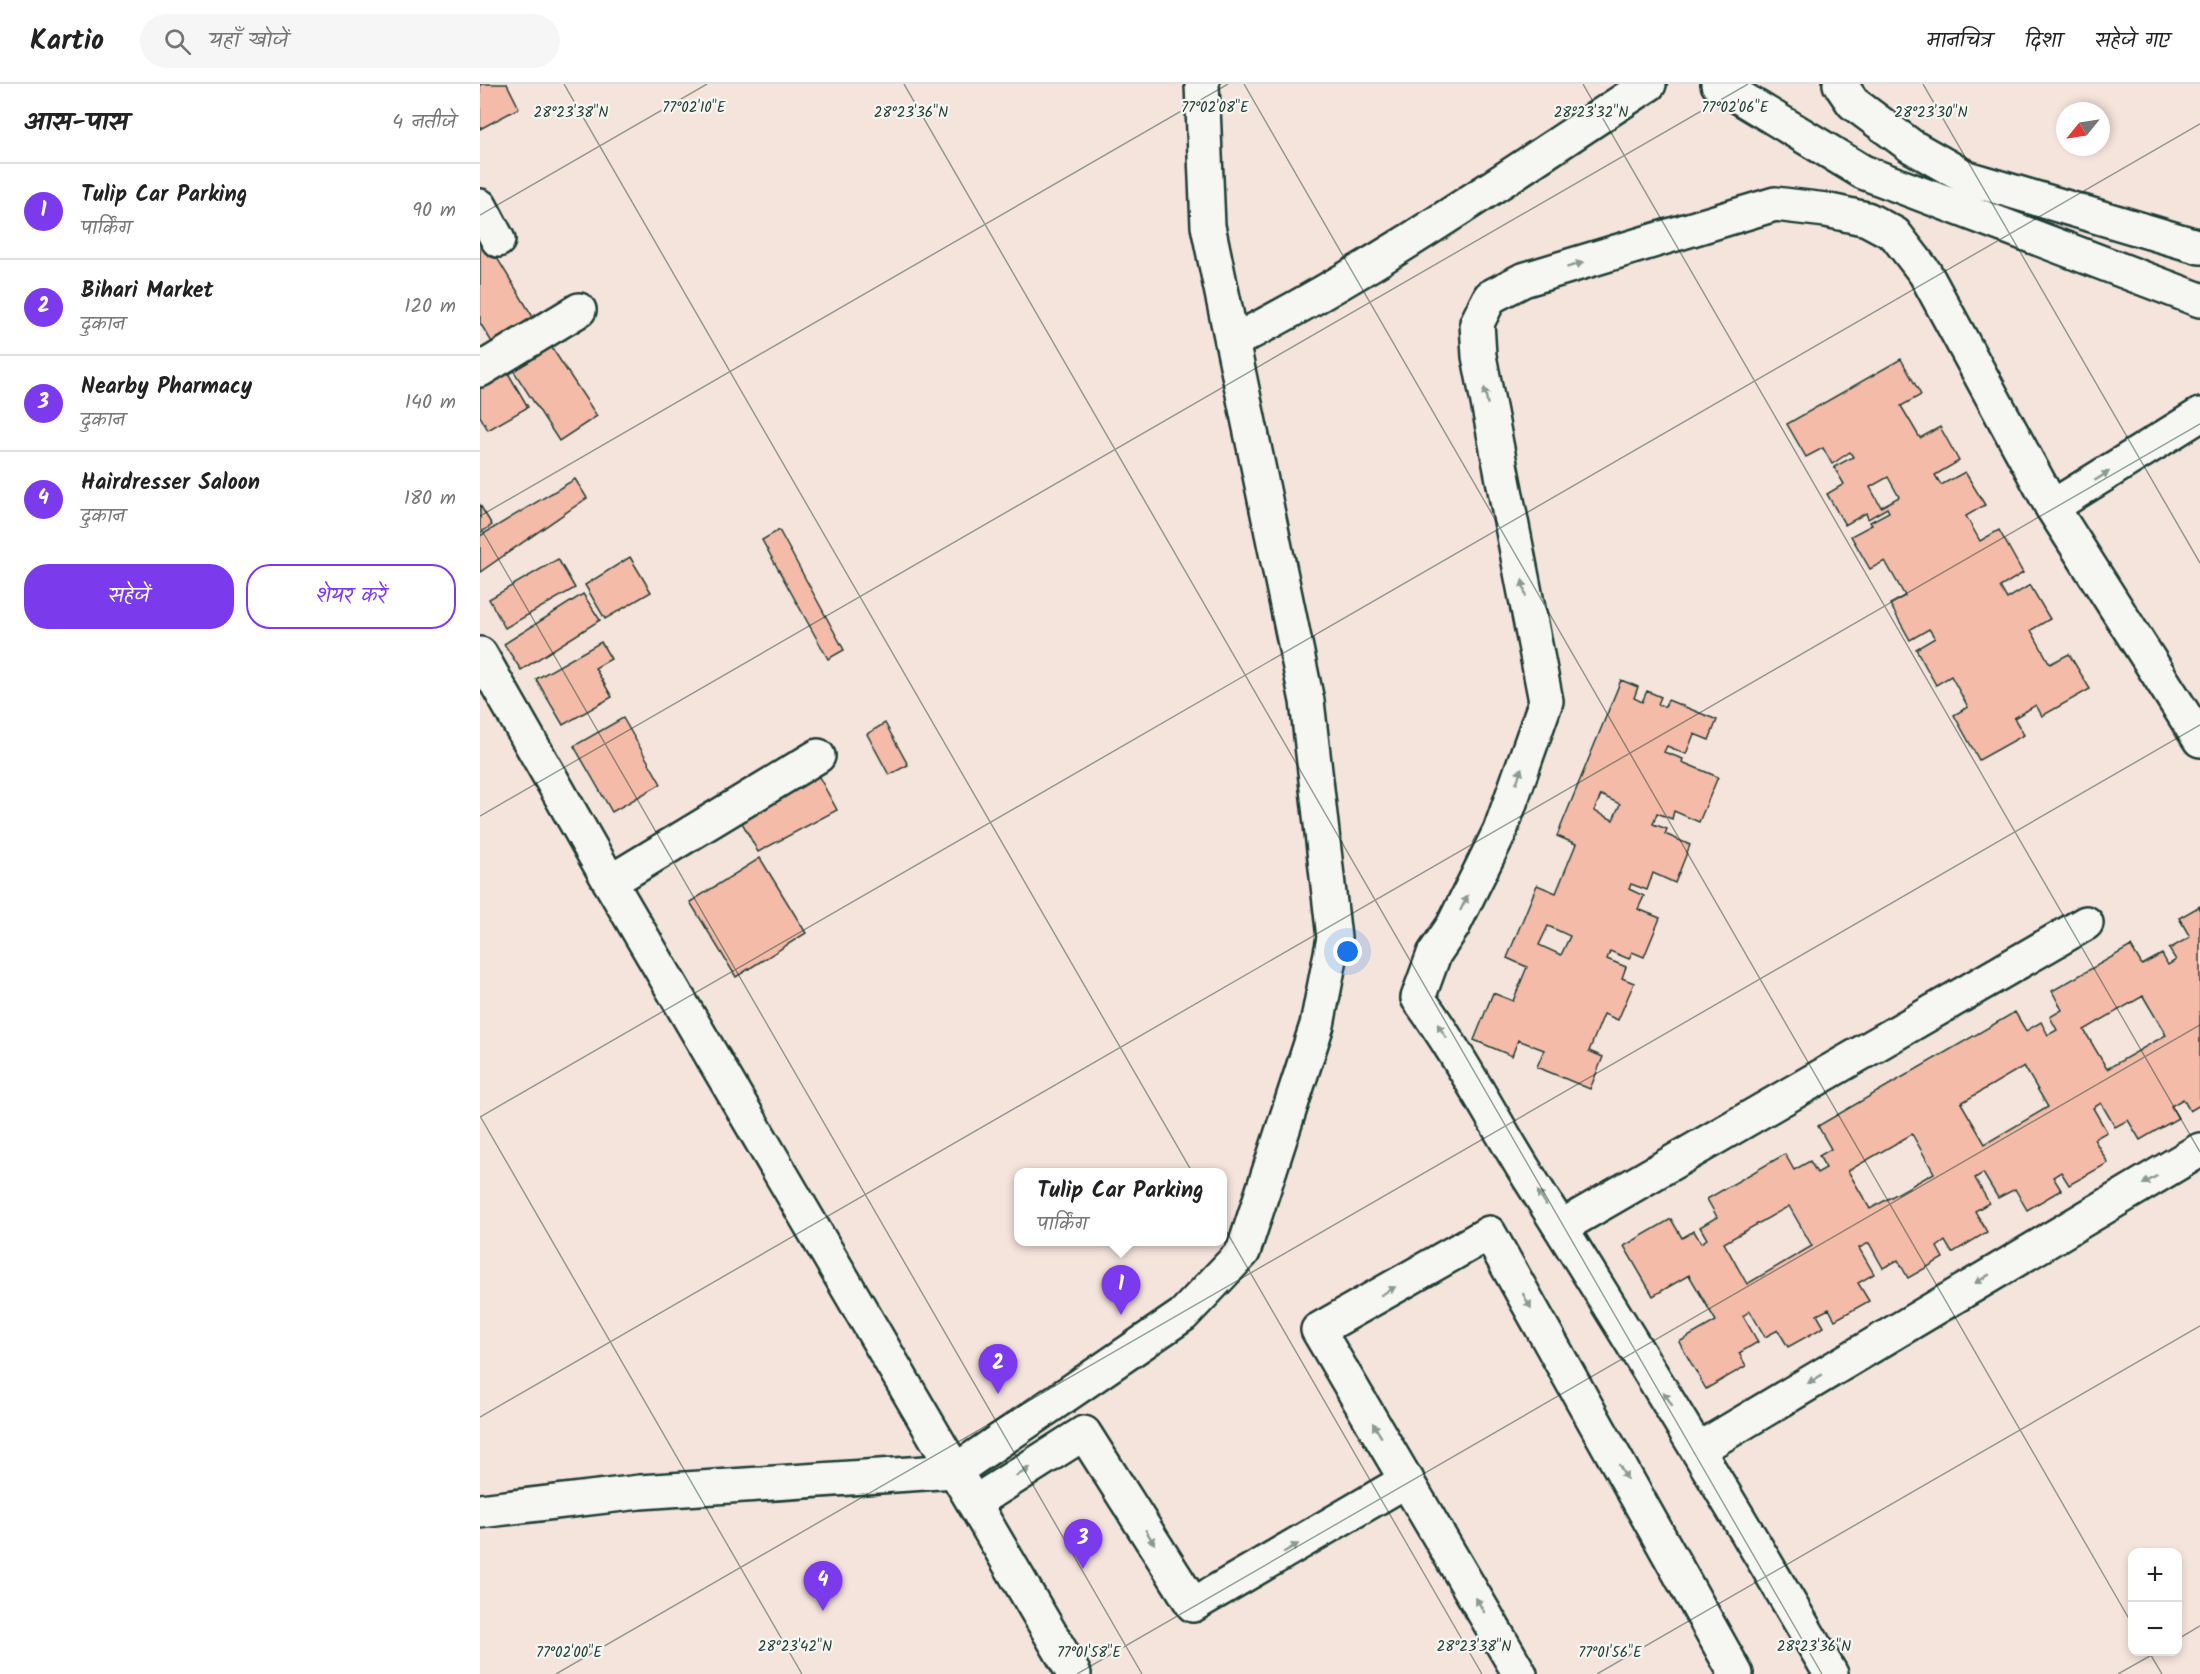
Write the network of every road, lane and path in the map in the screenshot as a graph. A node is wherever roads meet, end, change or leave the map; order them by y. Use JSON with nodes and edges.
{"nodes":[{"id":1,"x":1202,"y":84,"type":"edge"},
{"id":2,"x":1649,"y":84,"type":"edge"},
{"id":3,"x":1718,"y":84,"type":"edge"},
{"id":4,"x":1840,"y":84,"type":"edge"},
{"id":5,"x":480,"y":206,"type":"edge"},
{"id":6,"x":498,"y":240,"type":"dead end"},
{"id":7,"x":2200,"y":247,"type":"edge"},
{"id":8,"x":2200,"y":300,"type":"edge"},
{"id":9,"x":579,"y":310,"type":"dead end"},
{"id":10,"x":1232,"y":342,"type":"junction"},
{"id":11,"x":480,"y":370,"type":"edge"},
{"id":12,"x":2200,"y":415,"type":"edge"},
{"id":13,"x":2052,"y":507,"type":"junction"},
{"id":14,"x":480,"y":654,"type":"edge"},
{"id":15,"x":2200,"y":740,"type":"edge"},
{"id":16,"x":818,"y":756,"type":"dead end"},
{"id":17,"x":610,"y":882,"type":"junction"},
{"id":18,"x":2086,"y":923,"type":"dead end"},
{"id":19,"x":2200,"y":1150,"type":"edge"},
{"id":20,"x":1561,"y":1227,"type":"junction"},
{"id":21,"x":1699,"y":1449,"type":"junction"},
{"id":22,"x":955,"y":1471,"type":"junction"},
{"id":23,"x":1407,"y":1480,"type":"junction"},
{"id":24,"x":974,"y":1503,"type":"junction"},
{"id":25,"x":480,"y":1511,"type":"edge"},
{"id":26,"x":1074,"y":1674,"type":"edge"},
{"id":27,"x":1520,"y":1674,"type":"edge"},
{"id":28,"x":1736,"y":1674,"type":"edge"},
{"id":29,"x":1831,"y":1674,"type":"edge"}],
"edges":[{"from":1,"to":10,"type":"street"},
{"from":2,"to":10,"type":"street"},
{"from":3,"to":8,"type":"street"},
{"from":4,"to":7,"type":"street"},
{"from":5,"to":6,"type":"street"},
{"from":9,"to":11,"type":"street"},
{"from":10,"to":22,"type":"street"},
{"from":13,"to":12,"type":"street","one_way":true},
{"from":13,"to":15,"type":"street"},
{"from":20,"to":13,"type":"street","one_way":true},
{"from":14,"to":17,"type":"street"},
{"from":16,"to":17,"type":"street"},
{"from":17,"to":22,"type":"street"},
{"from":18,"to":20,"type":"street"},
{"from":19,"to":21,"type":"street","one_way":true},
{"from":21,"to":20,"type":"street","one_way":true},
{"from":21,"to":29,"type":"street"},
{"from":22,"to":24,"type":"street"},
{"from":22,"to":25,"type":"street"},
{"from":24,"to":23,"type":"street","one_way":true},
{"from":27,"to":23,"type":"street","one_way":true},
{"from":23,"to":28,"type":"street","one_way":true},
{"from":24,"to":26,"type":"street"}]}
